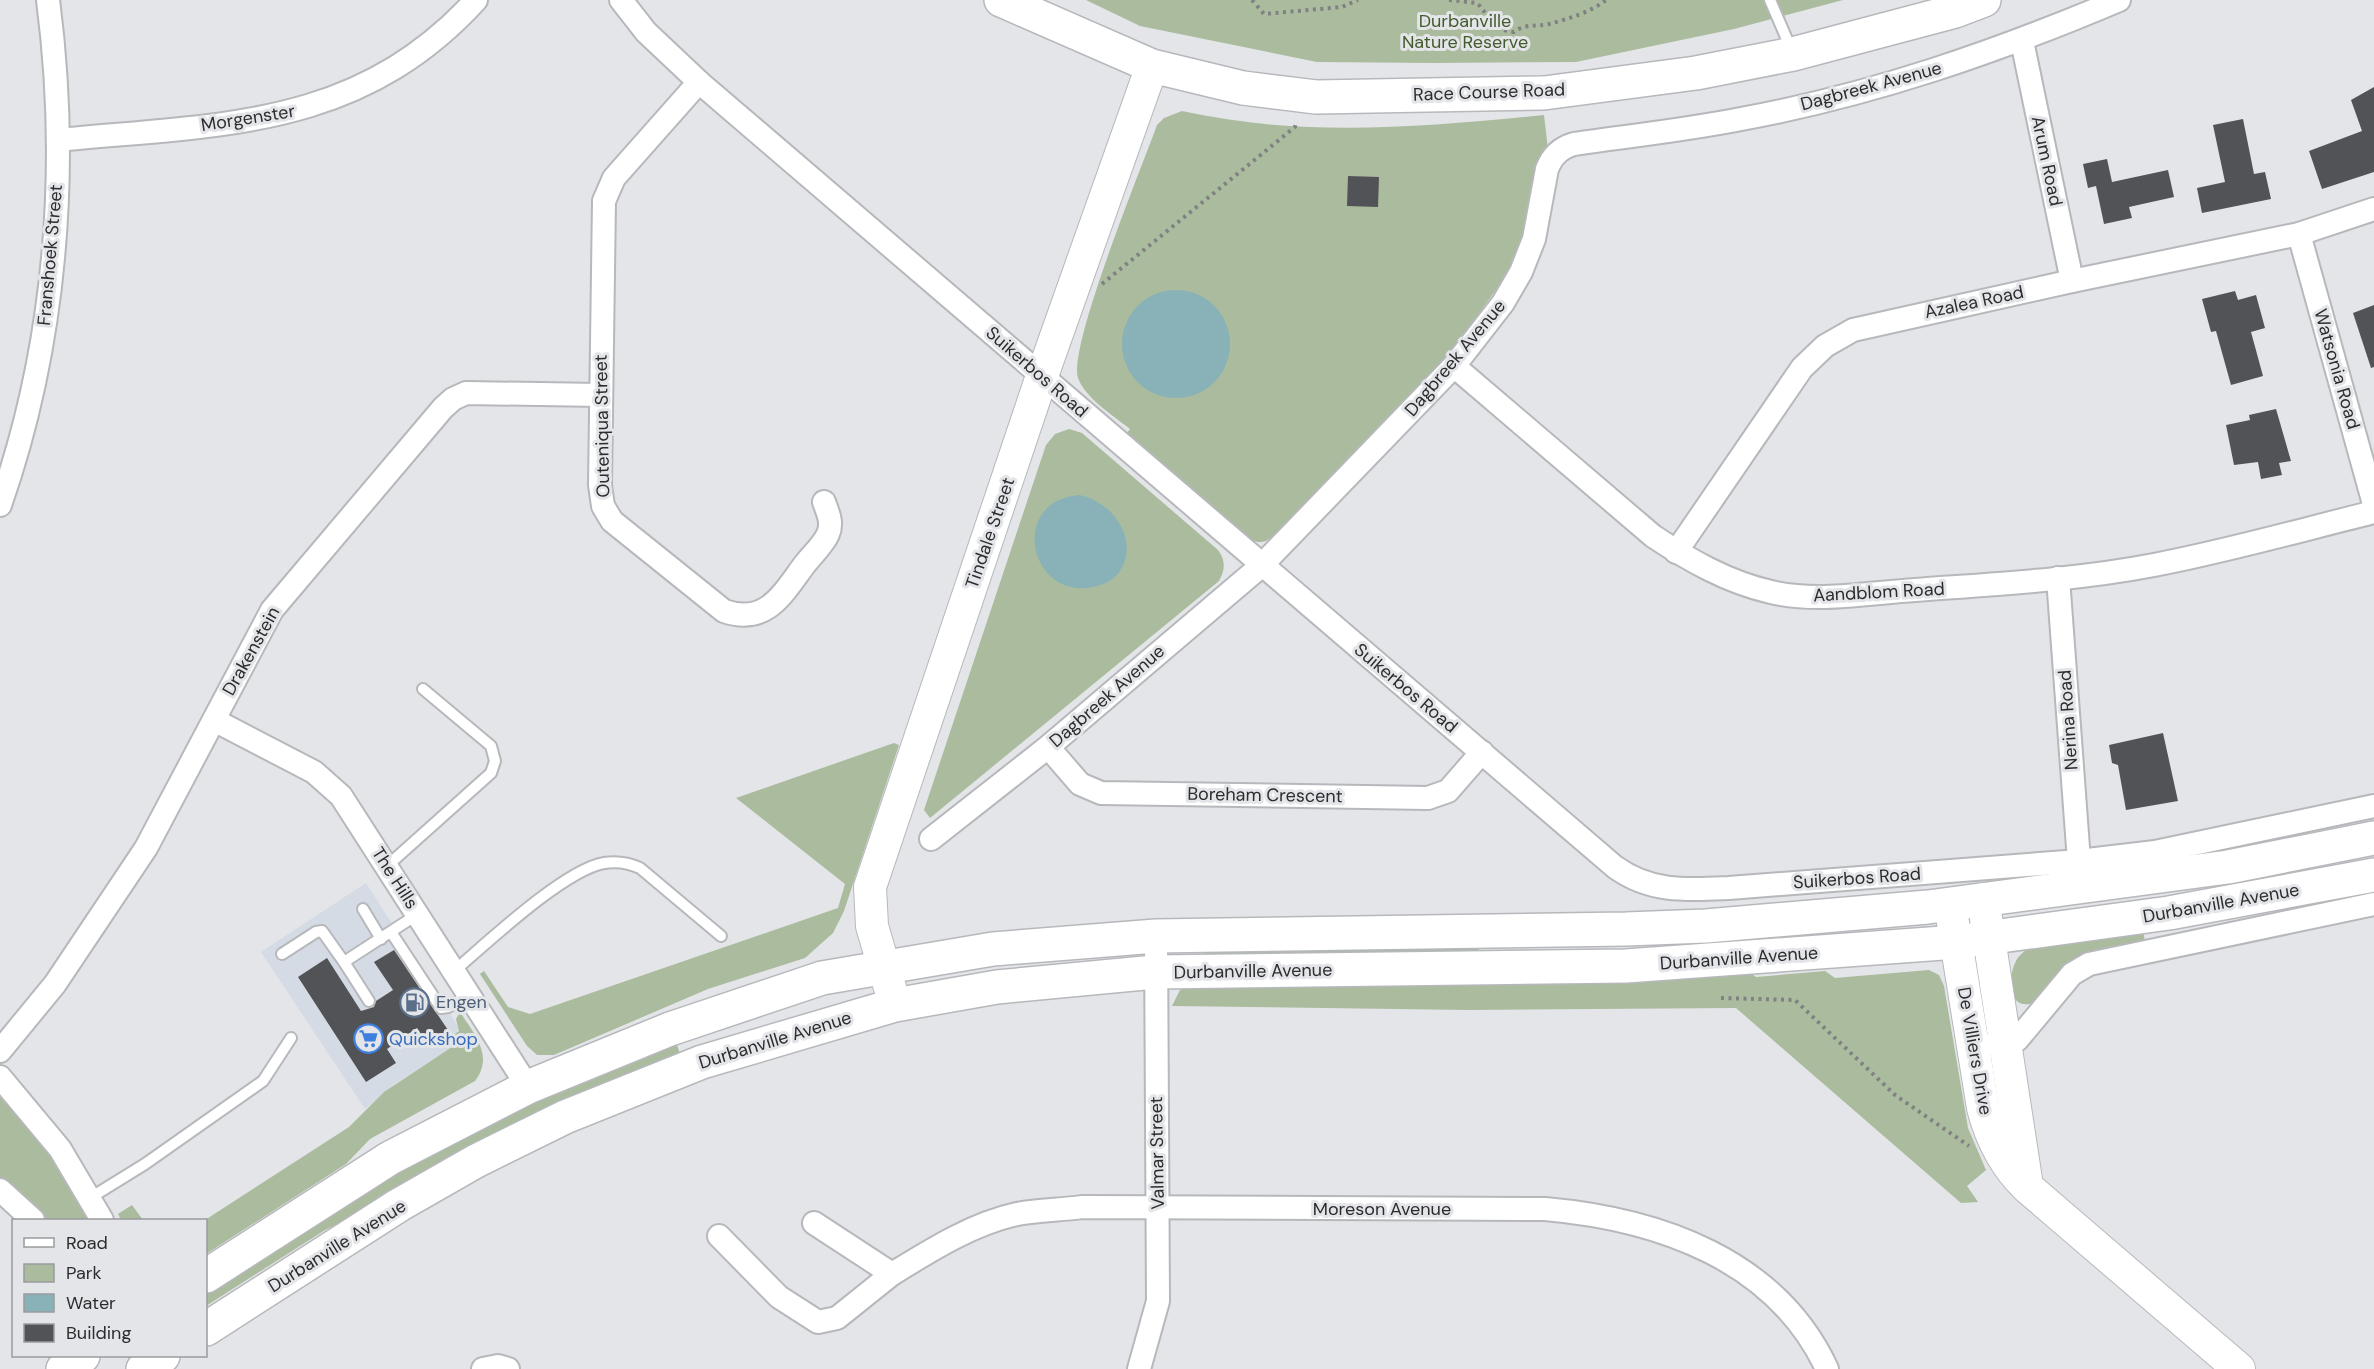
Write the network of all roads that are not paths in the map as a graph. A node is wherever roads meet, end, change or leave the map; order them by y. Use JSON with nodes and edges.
{"nodes":[{"id":1,"x":48,"y":0,"type":"edge"},
{"id":2,"x":476,"y":0,"type":"edge"},
{"id":3,"x":621,"y":0,"type":"edge"},
{"id":4,"x":1001,"y":0,"type":"edge"},
{"id":5,"x":1770,"y":0,"type":"edge"},
{"id":6,"x":1984,"y":0,"type":"edge"},
{"id":7,"x":2119,"y":0,"type":"edge"},
{"id":8,"x":2022,"y":41,"type":"junction"},
{"id":9,"x":1793,"y":54,"type":"junction"},
{"id":10,"x":1152,"y":66,"type":"junction"},
{"id":11,"x":699,"y":82,"type":"junction"},
{"id":12,"x":58,"y":140,"type":"junction"},
{"id":13,"x":2374,"y":209,"type":"edge"},
{"id":14,"x":2299,"y":234,"type":"junction"},
{"id":15,"x":2072,"y":281,"type":"junction"},
{"id":16,"x":1454,"y":366,"type":"junction"},
{"id":17,"x":1042,"y":376,"type":"junction"},
{"id":18,"x":601,"y":395,"type":"junction"},
{"id":19,"x":824,"y":502,"type":"dead end"},
{"id":20,"x":2374,"y":504,"type":"edge"},
{"id":21,"x":0,"y":505,"type":"edge"},
{"id":22,"x":2374,"y":512,"type":"edge"},
{"id":23,"x":1676,"y":552,"type":"junction"},
{"id":24,"x":1261,"y":566,"type":"junction"},
{"id":25,"x":2058,"y":578,"type":"junction"},
{"id":26,"x":423,"y":689,"type":"dead end"},
{"id":27,"x":214,"y":720,"type":"junction"},
{"id":28,"x":1048,"y":747,"type":"junction"},
{"id":29,"x":1482,"y":752,"type":"junction"},
{"id":30,"x":2374,"y":806,"type":"edge"},
{"id":31,"x":2374,"y":838,"type":"edge"},
{"id":32,"x":931,"y":839,"type":"dead end"},
{"id":33,"x":2079,"y":861,"type":"junction"},
{"id":34,"x":387,"y":866,"type":"junction"},
{"id":35,"x":2374,"y":875,"type":"edge"},
{"id":36,"x":1983,"y":899,"type":"junction"},
{"id":37,"x":1950,"y":904,"type":"junction"},
{"id":38,"x":2374,"y":904,"type":"edge"},
{"id":39,"x":363,"y":909,"type":"dead end"},
{"id":40,"x":418,"y":914,"type":"junction"},
{"id":41,"x":392,"y":932,"type":"junction"},
{"id":42,"x":721,"y":936,"type":"dead end"},
{"id":43,"x":1156,"y":936,"type":"junction"},
{"id":44,"x":381,"y":939,"type":"junction"},
{"id":45,"x":1972,"y":941,"type":"junction"},
{"id":46,"x":282,"y":954,"type":"dead end"},
{"id":47,"x":344,"y":962,"type":"junction"},
{"id":48,"x":884,"y":968,"type":"junction"},
{"id":49,"x":454,"y":970,"type":"junction"},
{"id":50,"x":1155,"y":972,"type":"junction"},
{"id":51,"x":470,"y":995,"type":"junction"},
{"id":52,"x":369,"y":1001,"type":"dead end"},
{"id":53,"x":895,"y":1005,"type":"junction"},
{"id":54,"x":291,"y":1038,"type":"dead end"},
{"id":55,"x":2004,"y":1042,"type":"junction"},
{"id":56,"x":1973,"y":1048,"type":"junction"},
{"id":57,"x":0,"y":1051,"type":"edge"},
{"id":58,"x":0,"y":1077,"type":"edge"},
{"id":59,"x":528,"y":1086,"type":"junction"},
{"id":60,"x":2027,"y":1187,"type":"junction"},
{"id":61,"x":0,"y":1190,"type":"edge"},
{"id":62,"x":90,"y":1198,"type":"junction"},
{"id":63,"x":1158,"y":1208,"type":"junction"},
{"id":64,"x":31,"y":1219,"type":"edge"},
{"id":65,"x":101,"y":1219,"type":"edge"},
{"id":66,"x":814,"y":1223,"type":"dead end"},
{"id":67,"x":719,"y":1236,"type":"dead end"},
{"id":68,"x":892,"y":1274,"type":"junction"},
{"id":69,"x":207,"y":1275,"type":"edge"},
{"id":70,"x":207,"y":1328,"type":"edge"},
{"id":71,"x":81,"y":1357,"type":"edge"},
{"id":72,"x":161,"y":1357,"type":"edge"},
{"id":73,"x":63,"y":1369,"type":"edge"},
{"id":74,"x":143,"y":1369,"type":"edge"},
{"id":75,"x":483,"y":1369,"type":"edge"},
{"id":76,"x":508,"y":1369,"type":"edge"},
{"id":77,"x":1140,"y":1369,"type":"edge"},
{"id":78,"x":1827,"y":1369,"type":"edge"},
{"id":79,"x":2239,"y":1369,"type":"edge"}],
"edges":[{"from":1,"to":12,"type":"street","name":"Franshoek Street"},
{"from":2,"to":12,"type":"street","name":"Morgenster"},
{"from":3,"to":11,"type":"street","name":"Suikerbos Road"},
{"from":4,"to":10,"type":"main road","name":"Race Course Road"},
{"from":5,"to":9,"type":"lane"},
{"from":6,"to":9,"type":"main road","name":"Race Course Road"},
{"from":7,"to":8,"type":"street","name":"Dagbreek Avenue"},
{"from":8,"to":15,"type":"street","name":"Arum Road"},
{"from":8,"to":16,"type":"street","name":"Dagbreek Avenue"},
{"from":9,"to":10,"type":"main road","name":"Race Course Road"},
{"from":10,"to":17,"type":"main road","name":"Tindale Street"},
{"from":11,"to":17,"type":"street","name":"Suikerbos Road"},
{"from":11,"to":18,"type":"street","name":"Outeniqua Street"},
{"from":12,"to":21,"type":"street","name":"Franshoek Street"},
{"from":13,"to":14,"type":"street","name":"Azalea Road"},
{"from":14,"to":15,"type":"street","name":"Azalea Road"},
{"from":14,"to":20,"type":"street","name":"Watsonia Road"},
{"from":15,"to":23,"type":"street","name":"Azalea Road"},
{"from":16,"to":23,"type":"street","name":"Aandblom Road"},
{"from":16,"to":24,"type":"street","name":"Dagbreek Avenue"},
{"from":17,"to":24,"type":"street","name":"Suikerbos Road"},
{"from":17,"to":48,"type":"main road","name":"Tindale Street"},
{"from":18,"to":19,"type":"street","name":"Outeniqua Street"},
{"from":18,"to":27,"type":"street","name":"Drakenstein"},
{"from":22,"to":25,"type":"street","name":"Aandblom Road"},
{"from":23,"to":25,"type":"street","name":"Aandblom Road"},
{"from":24,"to":28,"type":"street","name":"Dagbreek Avenue"},
{"from":24,"to":29,"type":"street","name":"Suikerbos Road"},
{"from":25,"to":33,"type":"street","name":"Nerina Road"},
{"from":26,"to":34,"type":"lane"},
{"from":27,"to":34,"type":"street","name":"The Hills"},
{"from":27,"to":57,"type":"street","name":"Drakenstein"},
{"from":28,"to":29,"type":"street","name":"Boreham Crescent"},
{"from":28,"to":32,"type":"street","name":"Dagbreek Avenue"},
{"from":29,"to":33,"type":"street","name":"Suikerbos Road"},
{"from":30,"to":33,"type":"street","name":"Suikerbos Road"},
{"from":31,"to":36,"type":"main road","name":"Durbanville Avenue"},
{"from":34,"to":40,"type":"street","name":"The Hills"},
{"from":35,"to":45,"type":"main road","name":"Durbanville Avenue"},
{"from":36,"to":37,"type":"main road","name":"Durbanville Avenue"},
{"from":36,"to":45,"type":"main road","name":"De Villiers Drive"},
{"from":37,"to":43,"type":"main road","name":"Durbanville Avenue"},
{"from":37,"to":45,"type":"main road","name":"De Villiers Drive"},
{"from":38,"to":55,"type":"street"},
{"from":39,"to":44,"type":"lane"},
{"from":40,"to":41,"type":"lane"},
{"from":40,"to":49,"type":"street","name":"The Hills"},
{"from":41,"to":44,"type":"lane"},
{"from":41,"to":51,"type":"lane"},
{"from":42,"to":49,"type":"lane"},
{"from":43,"to":48,"type":"main road","name":"Durbanville Avenue"},
{"from":43,"to":50,"type":"street","name":"Valmar Street"},
{"from":44,"to":47,"type":"lane"},
{"from":45,"to":50,"type":"main road","name":"Durbanville Avenue"},
{"from":45,"to":55,"type":"main road","name":"De Villiers Drive"},
{"from":45,"to":56,"type":"main road","name":"De Villiers Drive"},
{"from":46,"to":47,"type":"lane"},
{"from":47,"to":52,"type":"lane"},
{"from":48,"to":53,"type":"main road","name":"Tindale Street"},
{"from":48,"to":59,"type":"main road","name":"Durbanville Avenue"},
{"from":49,"to":51,"type":"street","name":"The Hills"},
{"from":50,"to":53,"type":"main road","name":"Durbanville Avenue"},
{"from":50,"to":63,"type":"street","name":"Valmar Street"},
{"from":51,"to":59,"type":"street","name":"The Hills"},
{"from":53,"to":70,"type":"main road","name":"Durbanville Avenue"},
{"from":54,"to":62,"type":"lane"},
{"from":55,"to":56,"type":"street"},
{"from":55,"to":60,"type":"main road","name":"De Villiers Drive"},
{"from":56,"to":60,"type":"main road","name":"De Villiers Drive"},
{"from":58,"to":62,"type":"street"},
{"from":59,"to":69,"type":"main road","name":"Durbanville Avenue"},
{"from":60,"to":79,"type":"main road","name":"De Villiers Drive"},
{"from":61,"to":64,"type":"street"},
{"from":62,"to":65,"type":"street"},
{"from":63,"to":68,"type":"street","name":"Moreson Avenue"},
{"from":63,"to":77,"type":"street","name":"Valmar Street"},
{"from":63,"to":78,"type":"street","name":"Moreson Avenue"},
{"from":66,"to":68,"type":"street"},
{"from":67,"to":68,"type":"street","name":"Moreson Avenue"},
{"from":71,"to":73,"type":"main road"},
{"from":72,"to":74,"type":"main road"},
{"from":75,"to":76,"type":"street"}]}
